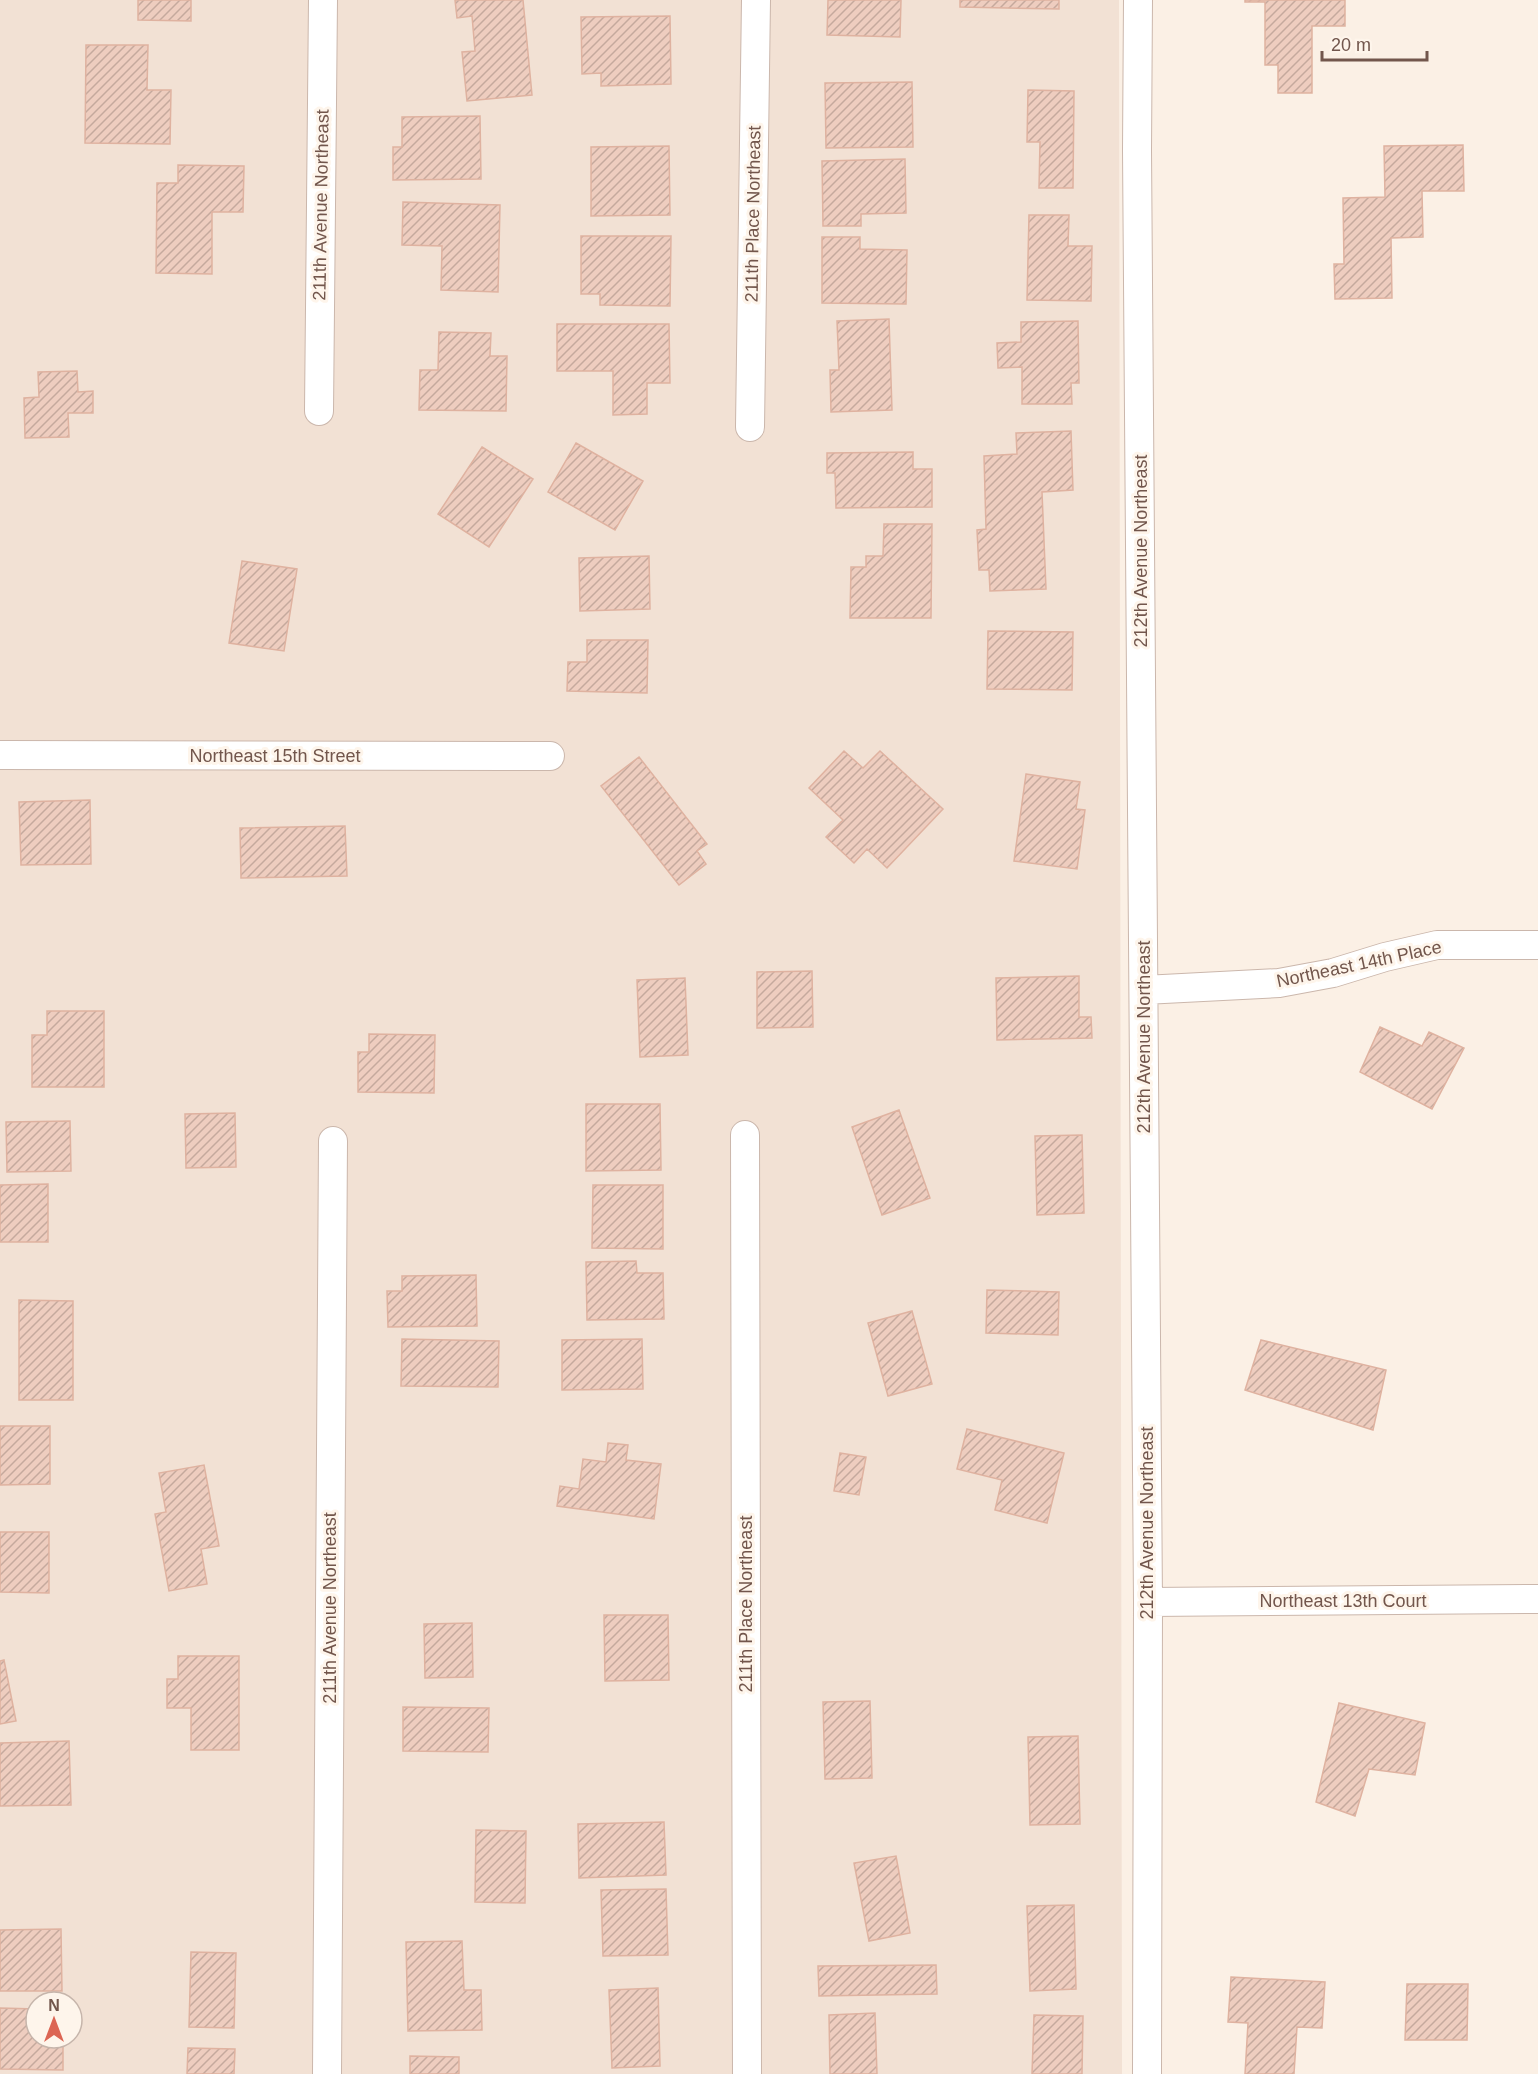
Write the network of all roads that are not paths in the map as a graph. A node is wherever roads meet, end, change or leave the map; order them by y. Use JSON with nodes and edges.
{"nodes":[{"id":1,"x":323,"y":0,"type":"edge"},
{"id":2,"x":756,"y":0,"type":"edge"},
{"id":3,"x":1138,"y":0,"type":"edge"},
{"id":4,"x":319,"y":411,"type":"dead end"},
{"id":5,"x":750,"y":427,"type":"dead end"},
{"id":6,"x":0,"y":755,"type":"edge"},
{"id":7,"x":550,"y":756,"type":"dead end"},
{"id":8,"x":1538,"y":945,"type":"edge"},
{"id":9,"x":1144,"y":990,"type":"junction"},
{"id":10,"x":745,"y":1135,"type":"dead end"},
{"id":11,"x":333,"y":1141,"type":"dead end"},
{"id":12,"x":1538,"y":1599,"type":"edge"},
{"id":13,"x":1148,"y":1602,"type":"junction"},
{"id":14,"x":327,"y":2074,"type":"edge"},
{"id":15,"x":747,"y":2074,"type":"edge"},
{"id":16,"x":1147,"y":2074,"type":"edge"}],
"edges":[{"from":1,"to":4,"type":"street","name":"211th Avenue Northeast"},
{"from":2,"to":5,"type":"street","name":"211th Place Northeast"},
{"from":3,"to":9,"type":"street","name":"212th Avenue Northeast"},
{"from":6,"to":7,"type":"street","name":"Northeast 15th Street"},
{"from":8,"to":9,"type":"street","name":"Northeast 14th Place"},
{"from":9,"to":13,"type":"street","name":"212th Avenue Northeast"},
{"from":10,"to":15,"type":"street","name":"211th Place Northeast"},
{"from":11,"to":14,"type":"street","name":"211th Avenue Northeast"},
{"from":12,"to":13,"type":"street","name":"Northeast 13th Court"},
{"from":13,"to":16,"type":"street","name":"212th Avenue Northeast"}]}
